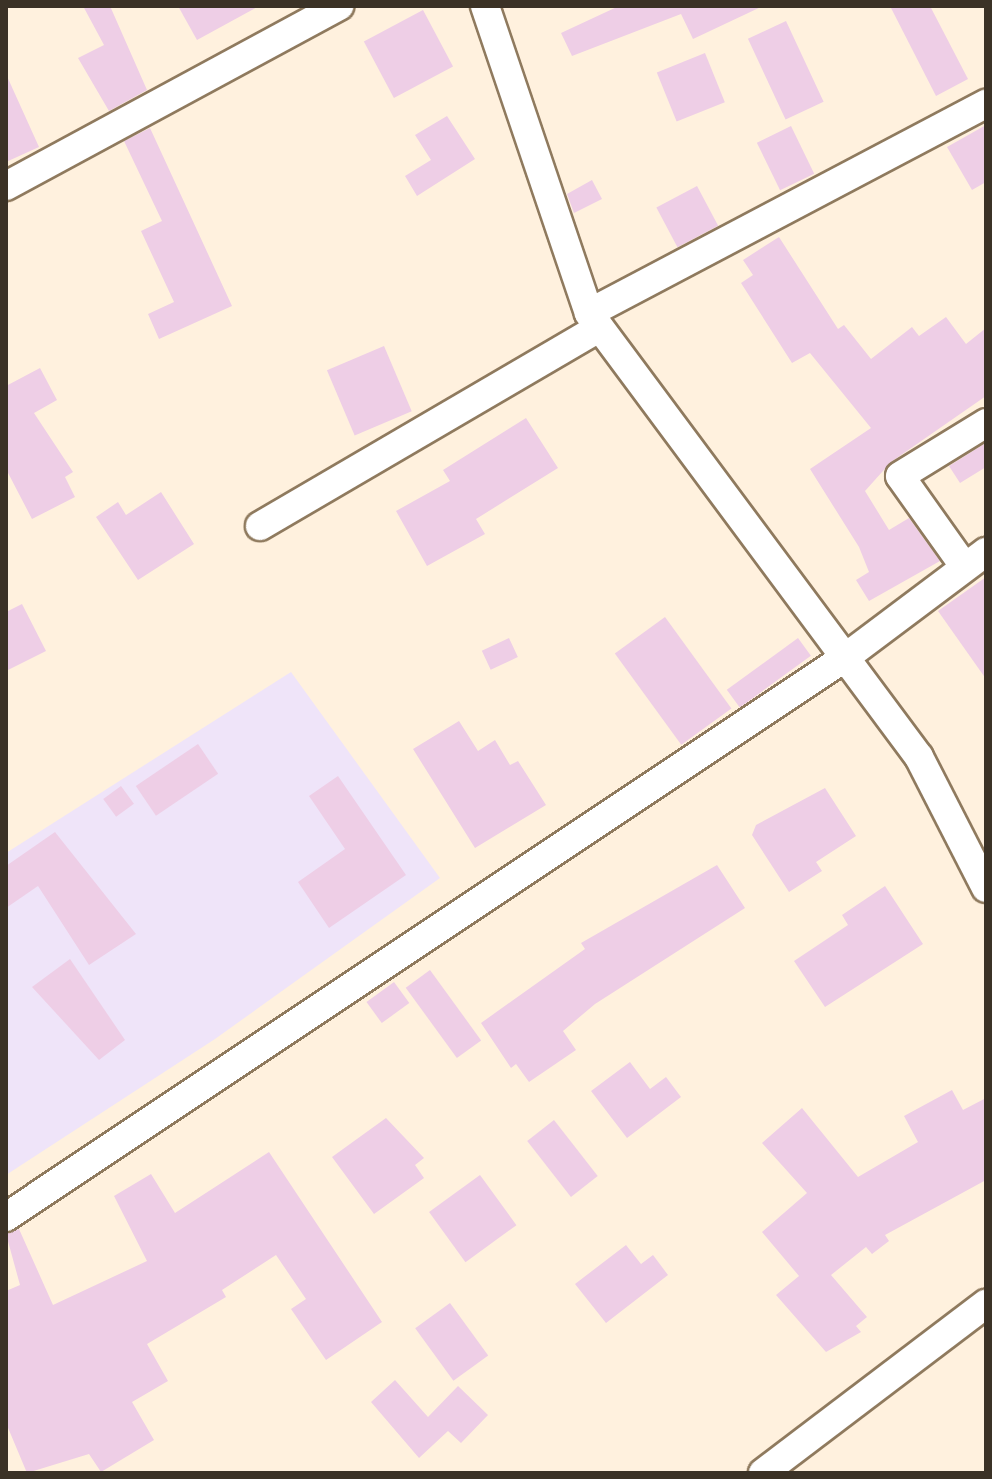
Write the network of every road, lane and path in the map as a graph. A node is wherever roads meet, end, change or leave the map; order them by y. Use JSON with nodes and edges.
{"nodes":[{"id":1,"x":339,"y":6,"type":"edge"},
{"id":2,"x":485,"y":6,"type":"edge"},
{"id":3,"x":986,"y":104,"type":"edge"},
{"id":4,"x":6,"y":186,"type":"edge"},
{"id":5,"x":594,"y":321,"type":"junction"},
{"id":6,"x":986,"y":423,"type":"edge"},
{"id":7,"x":260,"y":526,"type":"dead end"},
{"id":8,"x":975,"y":559,"type":"edge"},
{"id":9,"x":846,"y":657,"type":"junction"},
{"id":10,"x":986,"y":888,"type":"edge"},
{"id":11,"x":6,"y":1217,"type":"edge"},
{"id":12,"x":986,"y":1304,"type":"edge"},
{"id":13,"x":763,"y":1473,"type":"edge"}],
"edges":[{"from":1,"to":4,"type":"street"},
{"from":2,"to":5,"type":"street"},
{"from":3,"to":5,"type":"street"},
{"from":5,"to":7,"type":"street"},
{"from":5,"to":9,"type":"street"},
{"from":6,"to":8,"type":"street"},
{"from":8,"to":9,"type":"street"},
{"from":9,"to":10,"type":"street"},
{"from":9,"to":11,"type":"street"},
{"from":12,"to":13,"type":"street"}]}
